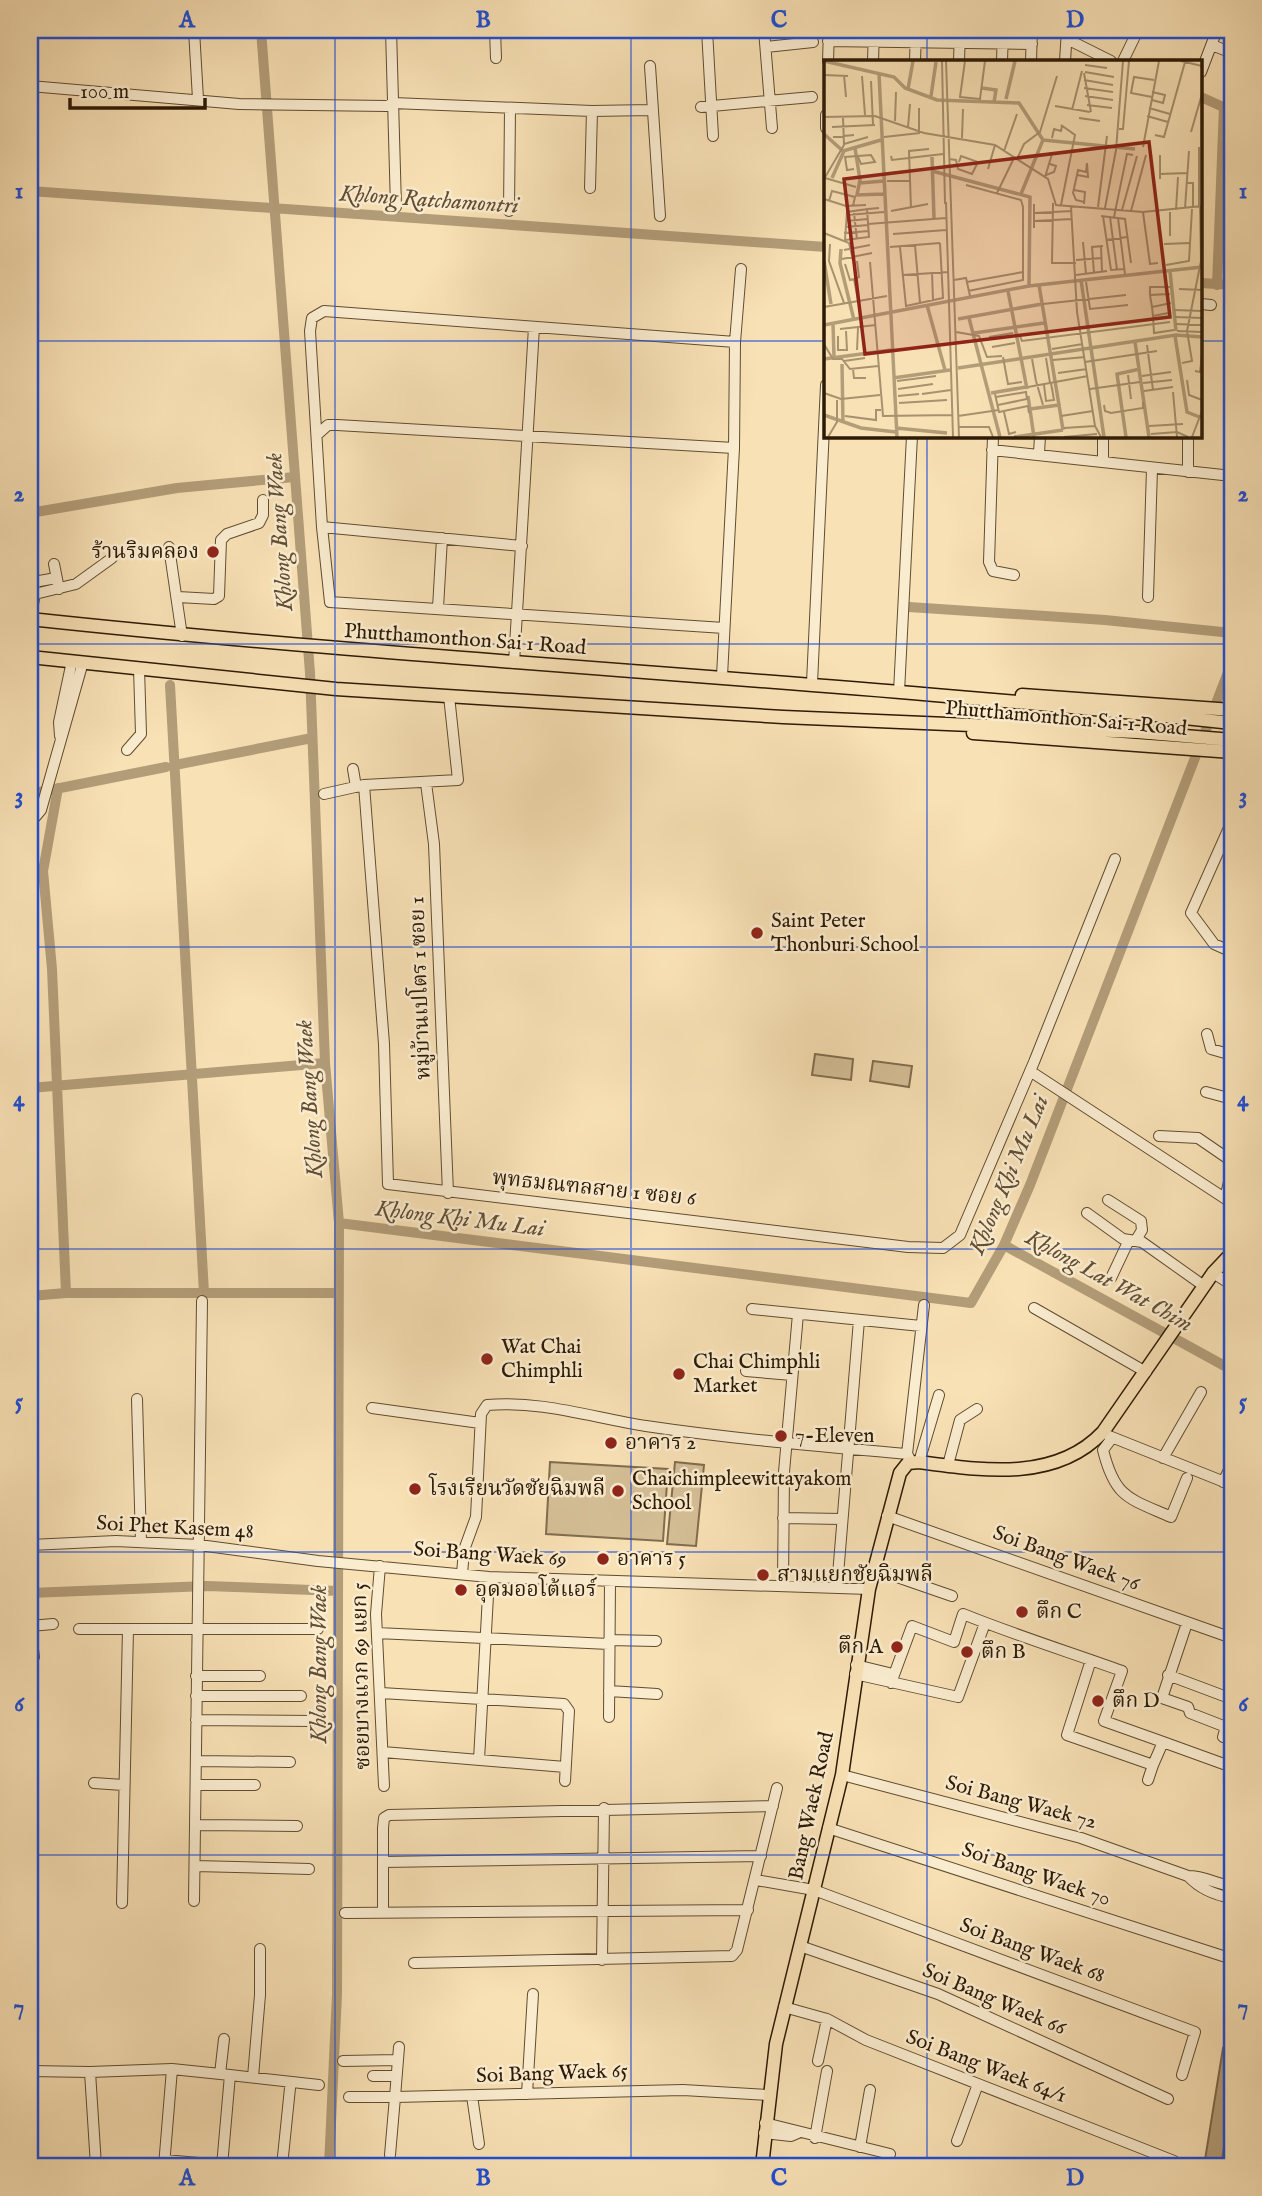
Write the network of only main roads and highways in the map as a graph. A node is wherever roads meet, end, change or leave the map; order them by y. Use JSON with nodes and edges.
{"nodes":[{"id":1,"x":30,"y":619,"type":"edge"},
{"id":2,"x":30,"y":657,"type":"edge"},
{"id":3,"x":899,"y":692,"type":"junction"},
{"id":4,"x":1232,"y":710,"type":"edge"},
{"id":5,"x":897,"y":722,"type":"junction"},
{"id":6,"x":1232,"y":723,"type":"edge"},
{"id":7,"x":1232,"y":740,"type":"edge"},
{"id":8,"x":1232,"y":752,"type":"edge"},
{"id":9,"x":1232,"y":1253,"type":"edge"},
{"id":10,"x":763,"y":2160,"type":"edge"}],
"edges":[{"from":1,"to":3,"type":"main road","name":"Phutthamonthon Sai 1 Road"},
{"from":2,"to":5,"type":"main road","name":"Phutthamonthon Sai 1 Road"},
{"from":3,"to":4,"type":"main road","name":"Phutthamonthon Sai 1 Road"},
{"from":3,"to":6,"type":"main road","name":"Phutthamonthon Sai 1 Road"},
{"from":5,"to":7,"type":"main road","name":"Phutthamonthon Sai 1 Road"},
{"from":5,"to":8,"type":"main road","name":"Phutthamonthon Sai 1 Road"},
{"from":9,"to":10,"type":"main road","name":"Bang Waek Road"}]}
